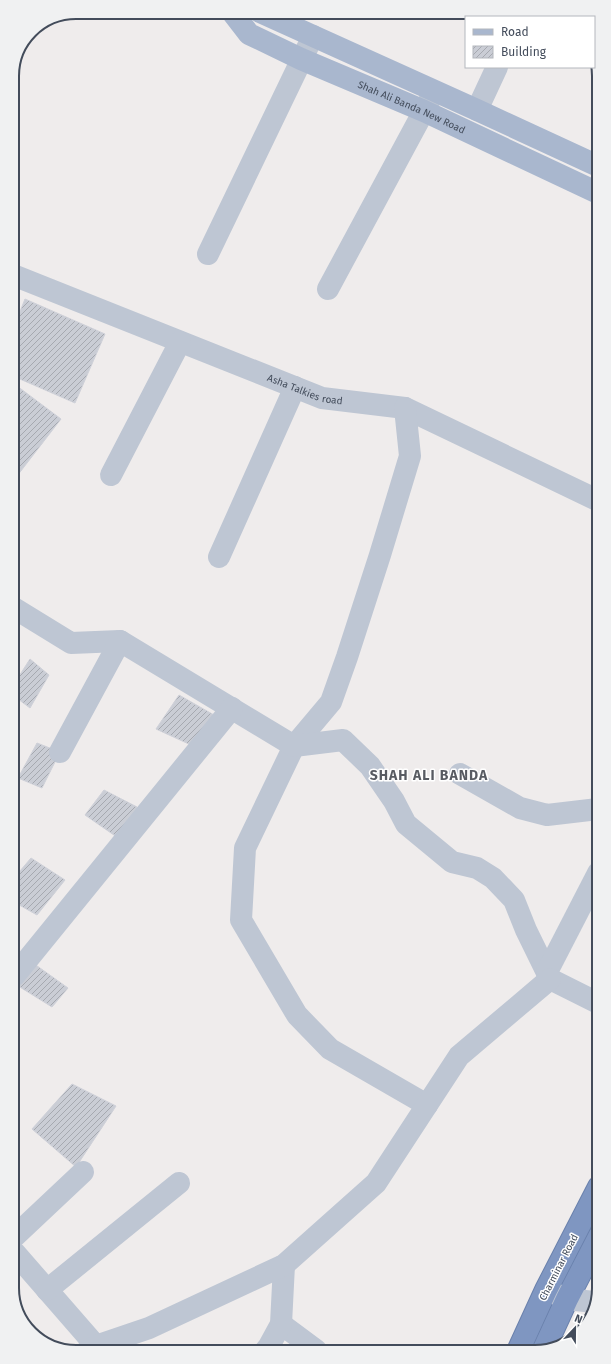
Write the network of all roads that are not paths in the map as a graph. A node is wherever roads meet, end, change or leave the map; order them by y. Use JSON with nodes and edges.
{"nodes":[{"id":1,"x":241,"y":19,"type":"edge"},
{"id":2,"x":275,"y":19,"type":"edge"},
{"id":3,"x":313,"y":36,"type":"junction"},
{"id":4,"x":301,"y":59,"type":"junction"},
{"id":5,"x":497,"y":68,"type":"edge"},
{"id":6,"x":435,"y":91,"type":"junction"},
{"id":7,"x":477,"y":110,"type":"junction"},
{"id":8,"x":424,"y":111,"type":"junction"},
{"id":9,"x":592,"y":163,"type":"edge"},
{"id":10,"x":592,"y":190,"type":"edge"},
{"id":11,"x":208,"y":254,"type":"dead end"},
{"id":12,"x":19,"y":277,"type":"edge"},
{"id":13,"x":328,"y":288,"type":"dead end"},
{"id":14,"x":180,"y":342,"type":"junction"},
{"id":15,"x":295,"y":387,"type":"junction"},
{"id":16,"x":405,"y":408,"type":"junction"},
{"id":17,"x":111,"y":475,"type":"dead end"},
{"id":18,"x":592,"y":498,"type":"edge"},
{"id":19,"x":219,"y":557,"type":"dead end"},
{"id":20,"x":19,"y":611,"type":"edge"},
{"id":21,"x":120,"y":641,"type":"junction"},
{"id":22,"x":232,"y":708,"type":"junction"},
{"id":23,"x":294,"y":746,"type":"junction"},
{"id":24,"x":60,"y":752,"type":"dead end"},
{"id":25,"x":460,"y":774,"type":"dead end"},
{"id":26,"x":592,"y":809,"type":"edge"},
{"id":27,"x":592,"y":885,"type":"edge"},
{"id":28,"x":19,"y":970,"type":"edge"},
{"id":29,"x":548,"y":976,"type":"junction"},
{"id":30,"x":592,"y":1000,"type":"edge"},
{"id":31,"x":428,"y":1105,"type":"junction"},
{"id":32,"x":83,"y":1172,"type":"dead end"},
{"id":33,"x":179,"y":1183,"type":"dead end"},
{"id":34,"x":592,"y":1201,"type":"edge"},
{"id":35,"x":19,"y":1232,"type":"edge"},
{"id":36,"x":592,"y":1251,"type":"edge"},
{"id":37,"x":19,"y":1258,"type":"edge"},
{"id":38,"x":284,"y":1265,"type":"junction"},
{"id":39,"x":47,"y":1290,"type":"junction"},
{"id":40,"x":546,"y":1290,"type":"junction"},
{"id":41,"x":567,"y":1299,"type":"junction"},
{"id":42,"x":590,"y":1302,"type":"edge"},
{"id":43,"x":281,"y":1324,"type":"junction"},
{"id":44,"x":546,"y":1344,"type":"edge"},
{"id":45,"x":88,"y":1345,"type":"edge"},
{"id":46,"x":102,"y":1345,"type":"edge"},
{"id":47,"x":270,"y":1345,"type":"edge"},
{"id":48,"x":309,"y":1345,"type":"edge"},
{"id":49,"x":521,"y":1345,"type":"edge"}],
"edges":[{"from":1,"to":4,"type":"main road","name":"Shah Ali Banda New Road"},
{"from":2,"to":3,"type":"main road"},
{"from":3,"to":4,"type":"street"},
{"from":3,"to":6,"type":"main road"},
{"from":4,"to":8,"type":"main road","name":"Shah Ali Banda New Road"},
{"from":4,"to":11,"type":"street"},
{"from":5,"to":7,"type":"street"},
{"from":6,"to":7,"type":"main road"},
{"from":6,"to":8,"type":"street"},
{"from":7,"to":9,"type":"main road"},
{"from":8,"to":10,"type":"main road","name":"Shah Ali Banda New Road"},
{"from":8,"to":13,"type":"street"},
{"from":12,"to":14,"type":"street","name":"Asha Talkies road"},
{"from":14,"to":15,"type":"street","name":"Asha Talkies road"},
{"from":14,"to":17,"type":"street"},
{"from":15,"to":16,"type":"street","name":"Asha Talkies road"},
{"from":15,"to":19,"type":"street"},
{"from":16,"to":18,"type":"street","name":"Asha Talkies road"},
{"from":16,"to":23,"type":"street"},
{"from":20,"to":21,"type":"street"},
{"from":21,"to":22,"type":"street"},
{"from":21,"to":24,"type":"street"},
{"from":22,"to":23,"type":"street"},
{"from":22,"to":28,"type":"street"},
{"from":23,"to":29,"type":"street"},
{"from":23,"to":31,"type":"street"},
{"from":25,"to":26,"type":"street"},
{"from":27,"to":29,"type":"street"},
{"from":29,"to":30,"type":"street"},
{"from":29,"to":31,"type":"street"},
{"from":31,"to":38,"type":"street"},
{"from":32,"to":35,"type":"street"},
{"from":33,"to":39,"type":"street"},
{"from":34,"to":40,"type":"highway","name":"Charminar Road"},
{"from":36,"to":41,"type":"highway"},
{"from":37,"to":39,"type":"street"},
{"from":38,"to":43,"type":"street"},
{"from":38,"to":46,"type":"street"},
{"from":39,"to":45,"type":"street"},
{"from":40,"to":41,"type":"street"},
{"from":40,"to":49,"type":"highway","name":"Charminar Road"},
{"from":41,"to":42,"type":"street"},
{"from":41,"to":44,"type":"highway"},
{"from":43,"to":47,"type":"street"},
{"from":43,"to":48,"type":"street"}]}
